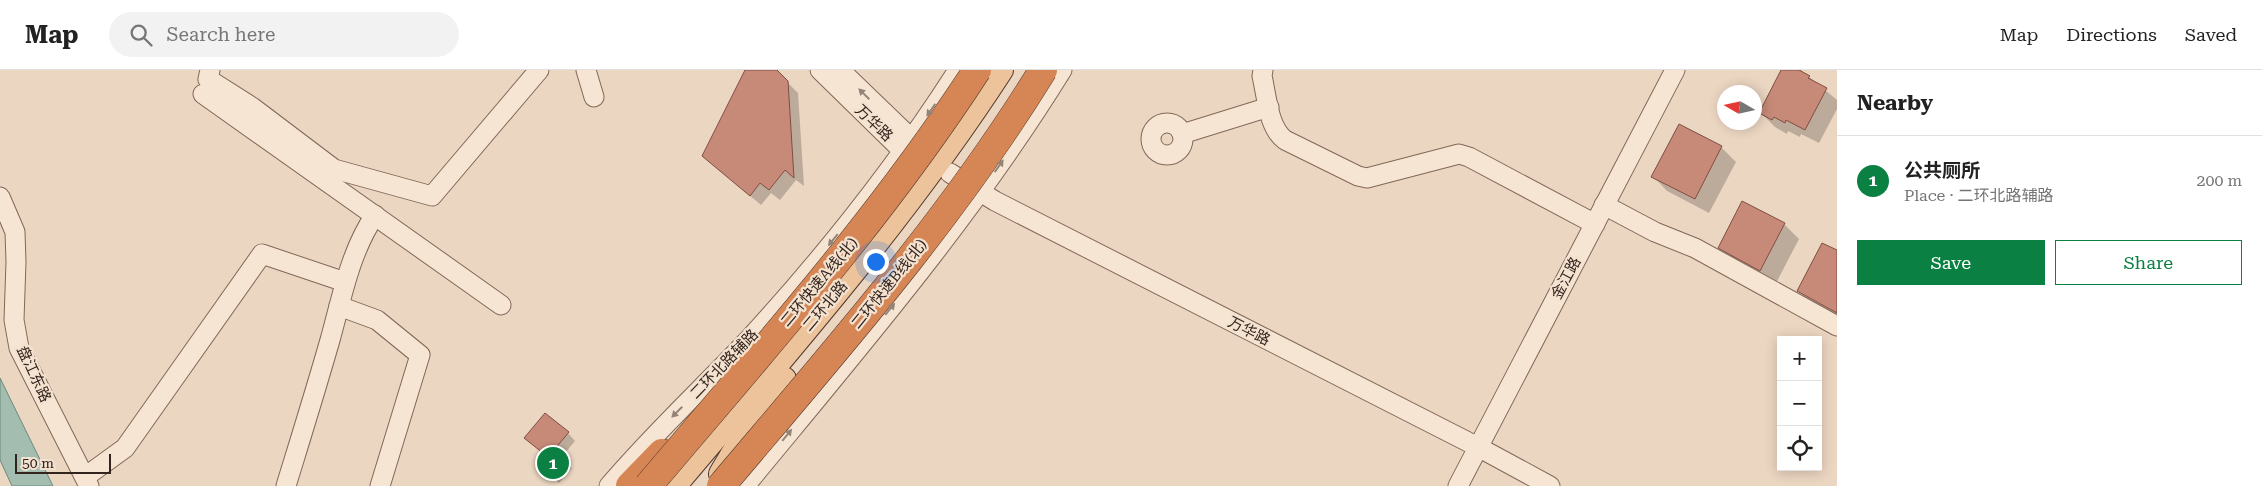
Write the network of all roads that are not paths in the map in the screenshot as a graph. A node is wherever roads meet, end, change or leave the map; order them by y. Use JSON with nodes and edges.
{"nodes":[{"id":1,"x":210,"y":70,"type":"edge"},
{"id":2,"x":540,"y":70,"type":"edge"},
{"id":3,"x":586,"y":70,"type":"edge"},
{"id":4,"x":820,"y":70,"type":"edge"},
{"id":5,"x":840,"y":70,"type":"edge"},
{"id":6,"x":958,"y":70,"type":"edge"},
{"id":7,"x":978,"y":70,"type":"edge"},
{"id":8,"x":1002,"y":70,"type":"edge"},
{"id":9,"x":1020,"y":70,"type":"edge"},
{"id":10,"x":1043,"y":70,"type":"edge"},
{"id":11,"x":1062,"y":70,"type":"edge"},
{"id":12,"x":1263,"y":70,"type":"edge"},
{"id":13,"x":1675,"y":70,"type":"edge"},
{"id":14,"x":203,"y":94,"type":"dead end"},
{"id":15,"x":594,"y":97,"type":"dead end"},
{"id":16,"x":1270,"y":107,"type":"junction"},
{"id":17,"x":1182,"y":134,"type":"dead end"},
{"id":18,"x":906,"y":145,"type":"junction"},
{"id":19,"x":939,"y":170,"type":"junction"},
{"id":20,"x":980,"y":193,"type":"junction"},
{"id":21,"x":0,"y":197,"type":"edge"},
{"id":22,"x":1604,"y":205,"type":"junction"},
{"id":23,"x":375,"y":215,"type":"junction"},
{"id":24,"x":1595,"y":224,"type":"junction"},
{"id":25,"x":345,"y":282,"type":"junction"},
{"id":26,"x":501,"y":305,"type":"dead end"},
{"id":27,"x":339,"y":306,"type":"junction"},
{"id":28,"x":1837,"y":326,"type":"edge"},
{"id":29,"x":781,"y":372,"type":"junction"},
{"id":30,"x":1478,"y":447,"type":"junction"},
{"id":31,"x":87,"y":482,"type":"edge"},
{"id":32,"x":699,"y":482,"type":"edge"},
{"id":33,"x":286,"y":486,"type":"edge"},
{"id":34,"x":380,"y":486,"type":"edge"},
{"id":35,"x":609,"y":486,"type":"edge"},
{"id":36,"x":630,"y":486,"type":"edge"},
{"id":37,"x":637,"y":486,"type":"edge"},
{"id":38,"x":648,"y":486,"type":"edge"},
{"id":39,"x":733,"y":486,"type":"edge"},
{"id":40,"x":745,"y":486,"type":"edge"},
{"id":41,"x":1458,"y":486,"type":"edge"},
{"id":42,"x":1550,"y":486,"type":"edge"}],
"edges":[{"from":1,"to":2,"type":"street"},
{"from":3,"to":15,"type":"street"},
{"from":4,"to":18,"type":"street","name":"万华路"},
{"from":18,"to":5,"type":"street","name":"万华路","one_way":true},
{"from":6,"to":18,"type":"street","name":"二环北路辅路","one_way":true},
{"from":7,"to":29,"type":"highway","name":"二环快速A线(北)","bridge":true},
{"from":8,"to":19,"type":"main road","name":"二环北路"},
{"from":9,"to":19,"type":"main road","name":"二环北路"},
{"from":10,"to":29,"type":"highway","name":"二环快速B线(北)","bridge":true},
{"from":20,"to":11,"type":"street","one_way":true},
{"from":12,"to":16,"type":"street"},
{"from":13,"to":22,"type":"street","name":"金江路"},
{"from":14,"to":23,"type":"street"},
{"from":16,"to":17,"type":"street"},
{"from":16,"to":24,"type":"street"},
{"from":18,"to":19,"type":"street","name":"万华路"},
{"from":18,"to":35,"type":"street","name":"二环北路辅路","one_way":true},
{"from":19,"to":20,"type":"street","name":"万华路"},
{"from":19,"to":29,"type":"main road","name":"二环北路"},
{"from":20,"to":30,"type":"street","name":"万华路"},
{"from":40,"to":20,"type":"street","one_way":true},
{"from":21,"to":31,"type":"street","name":"盘江东路"},
{"from":22,"to":24,"type":"street","name":"金江路"},
{"from":22,"to":28,"type":"street"},
{"from":23,"to":25,"type":"street"},
{"from":23,"to":26,"type":"street"},
{"from":24,"to":30,"type":"street","name":"金江路"},
{"from":25,"to":27,"type":"street"},
{"from":25,"to":31,"type":"street"},
{"from":27,"to":33,"type":"street"},
{"from":27,"to":34,"type":"street"},
{"from":29,"to":32,"type":"highway","name":"二环快速B线(北)","bridge":true},
{"from":29,"to":32,"type":"main road","name":"二环北路"},
{"from":29,"to":36,"type":"highway","bridge":true},
{"from":29,"to":37,"type":"main road"},
{"from":29,"to":38,"type":"highway","name":"二环快速A线(北)","bridge":true},
{"from":29,"to":39,"type":"highway","bridge":true},
{"from":30,"to":41,"type":"street","name":"金江路"},
{"from":30,"to":42,"type":"street","name":"万华路"}]}
